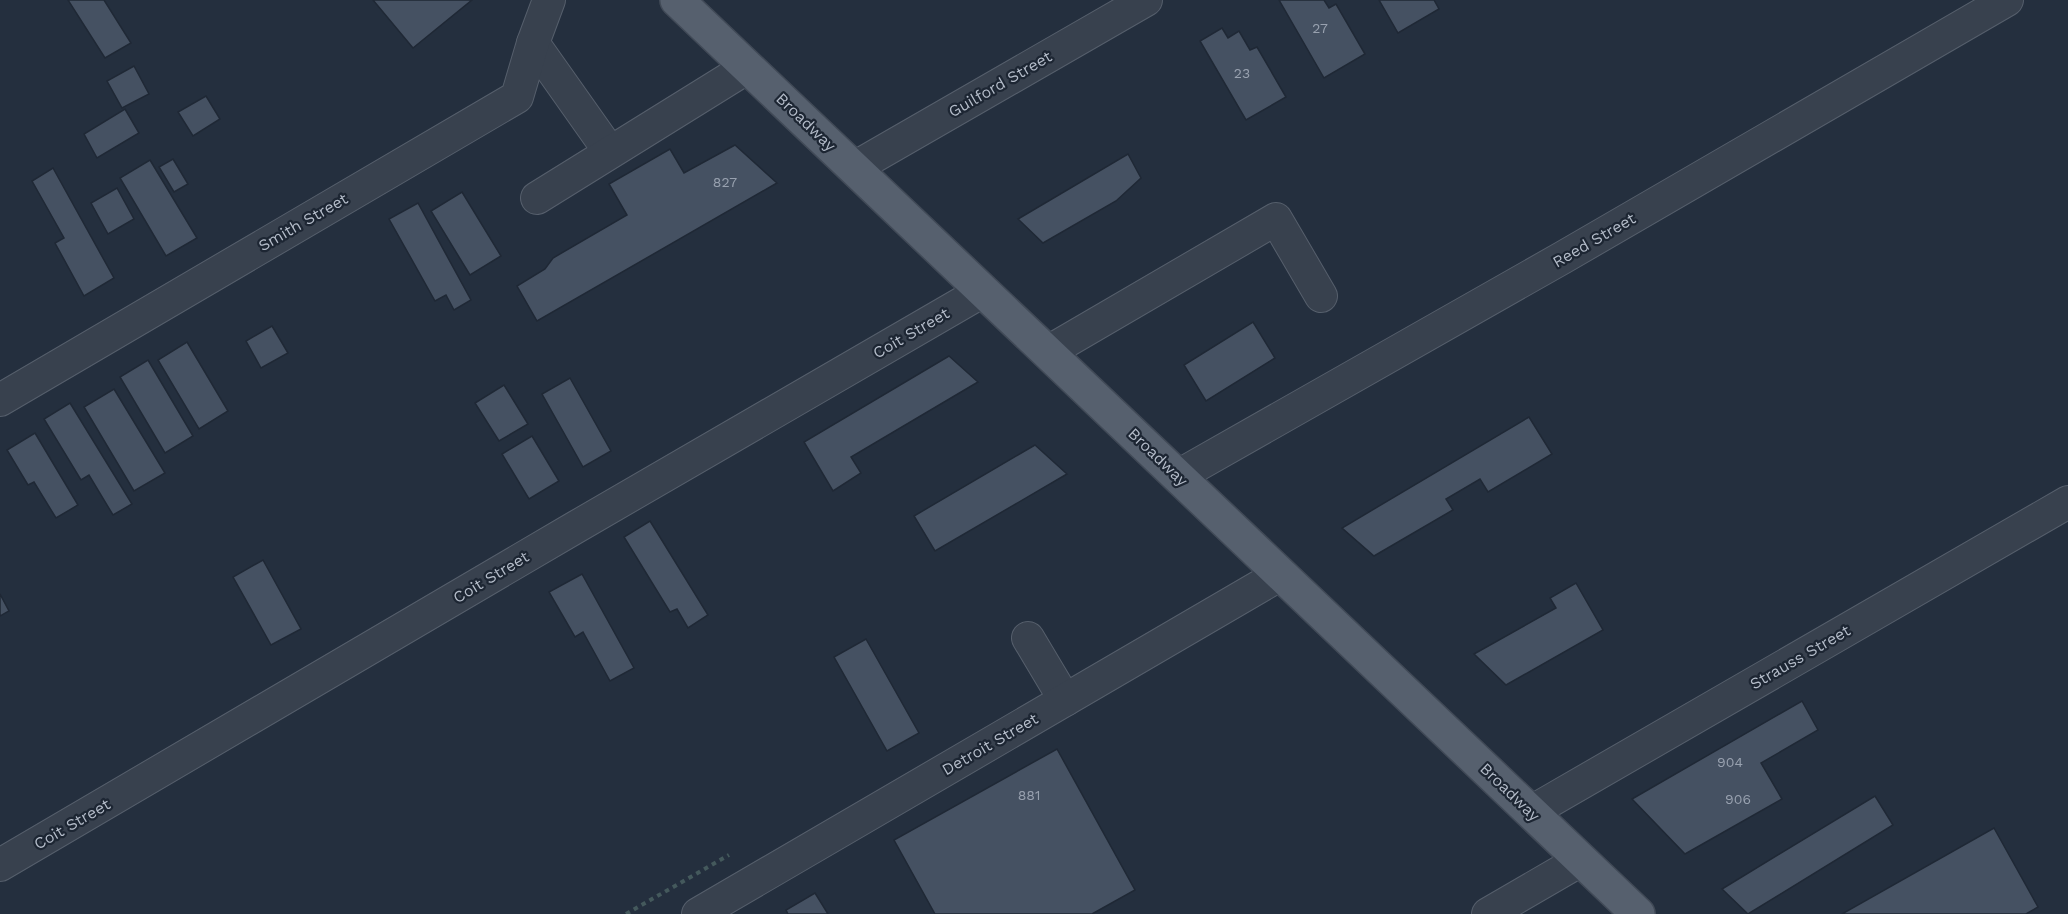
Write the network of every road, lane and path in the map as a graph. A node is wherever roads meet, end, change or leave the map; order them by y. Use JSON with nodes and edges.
{"nodes":[{"id":1,"x":549,"y":0,"type":"edge"},
{"id":2,"x":677,"y":0,"type":"edge"},
{"id":3,"x":1146,"y":0,"type":"edge"},
{"id":4,"x":2007,"y":0,"type":"edge"},
{"id":5,"x":533,"y":43,"type":"junction"},
{"id":6,"x":748,"y":67,"type":"junction"},
{"id":7,"x":610,"y":152,"type":"junction"},
{"id":8,"x":854,"y":168,"type":"junction"},
{"id":9,"x":537,"y":198,"type":"dead end"},
{"id":10,"x":983,"y":291,"type":"junction"},
{"id":11,"x":1321,"y":296,"type":"dead end"},
{"id":12,"x":1048,"y":352,"type":"junction"},
{"id":13,"x":0,"y":400,"type":"edge"},
{"id":14,"x":1178,"y":476,"type":"junction"},
{"id":15,"x":2068,"y":502,"type":"edge"},
{"id":16,"x":1281,"y":574,"type":"junction"},
{"id":17,"x":1028,"y":638,"type":"dead end"},
{"id":18,"x":1065,"y":700,"type":"junction"},
{"id":19,"x":1531,"y":812,"type":"junction"},
{"id":20,"x":1581,"y":860,"type":"junction"},
{"id":21,"x":0,"y":865,"type":"edge"},
{"id":22,"x":698,"y":914,"type":"edge"},
{"id":23,"x":1488,"y":914,"type":"edge"},
{"id":24,"x":1638,"y":914,"type":"edge"}],
"edges":[{"from":1,"to":5,"type":"street","name":"Smith Street"},
{"from":2,"to":6,"type":"main road","name":"Broadway"},
{"from":3,"to":8,"type":"street","name":"Guilford Street"},
{"from":4,"to":14,"type":"street","name":"Reed Street"},
{"from":5,"to":7,"type":"street"},
{"from":5,"to":13,"type":"street","name":"Smith Street"},
{"from":6,"to":7,"type":"street"},
{"from":6,"to":8,"type":"main road","name":"Broadway"},
{"from":7,"to":9,"type":"street"},
{"from":8,"to":10,"type":"main road","name":"Broadway"},
{"from":10,"to":12,"type":"main road","name":"Broadway"},
{"from":10,"to":21,"type":"street","name":"Coit Street"},
{"from":11,"to":12,"type":"street"},
{"from":12,"to":14,"type":"main road","name":"Broadway"},
{"from":14,"to":16,"type":"main road","name":"Broadway"},
{"from":15,"to":19,"type":"street","name":"Strauss Street"},
{"from":16,"to":18,"type":"street","name":"Detroit Street"},
{"from":16,"to":19,"type":"main road","name":"Broadway"},
{"from":17,"to":18,"type":"street"},
{"from":18,"to":22,"type":"street","name":"Detroit Street"},
{"from":19,"to":20,"type":"main road","name":"Broadway"},
{"from":20,"to":23,"type":"street"},
{"from":20,"to":24,"type":"main road","name":"Broadway"}]}
